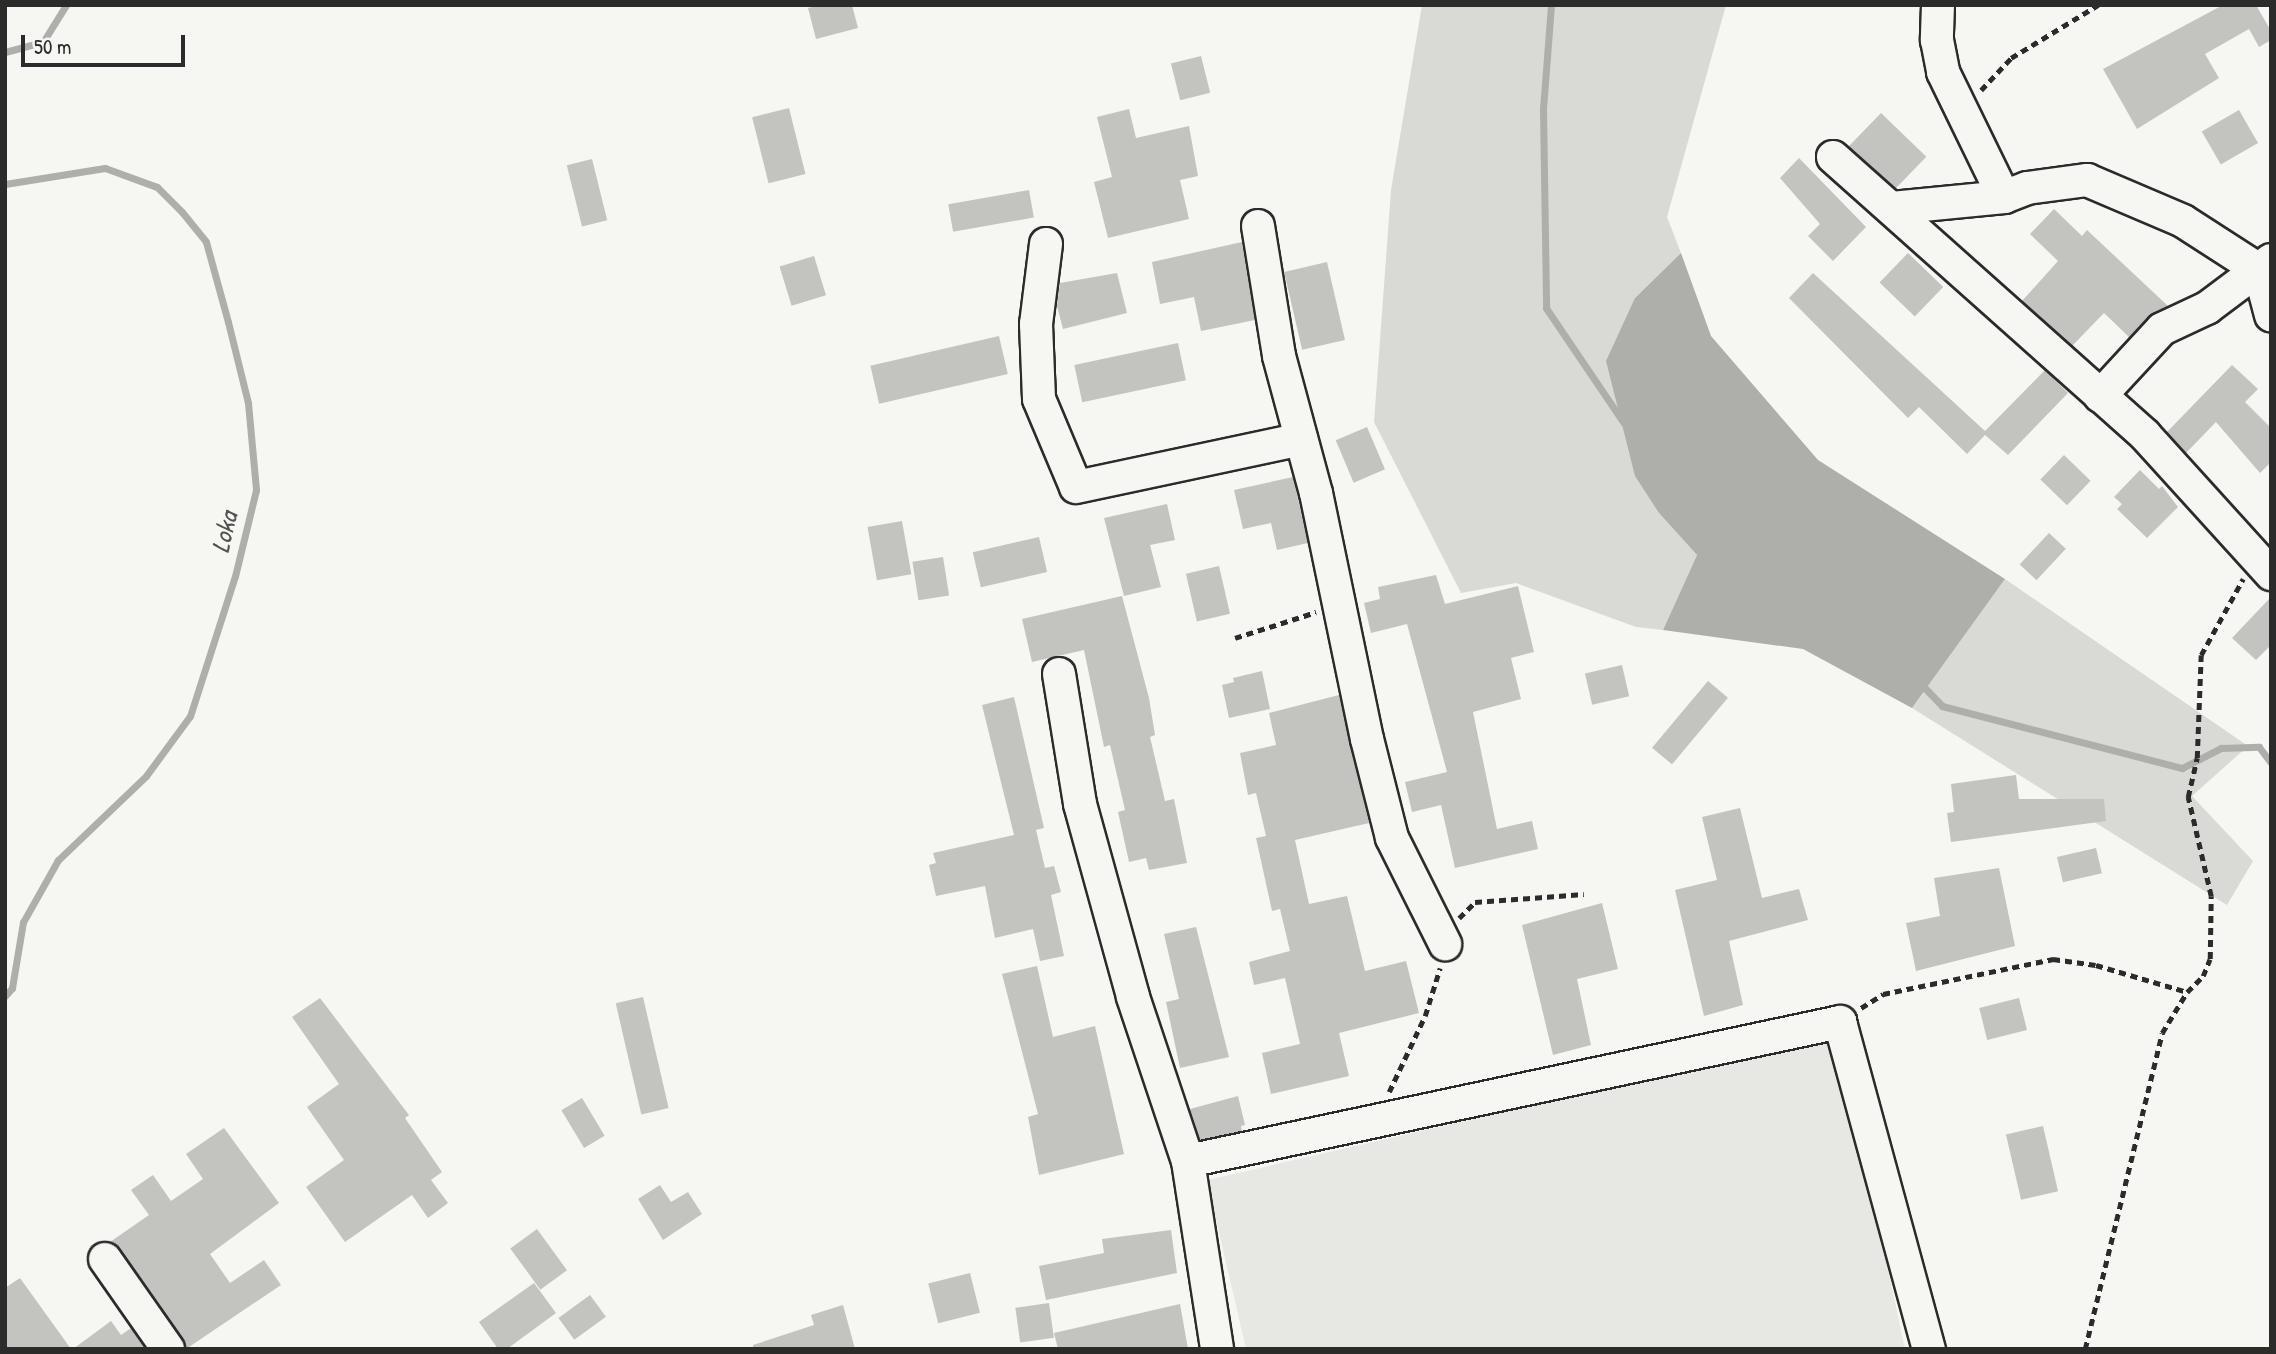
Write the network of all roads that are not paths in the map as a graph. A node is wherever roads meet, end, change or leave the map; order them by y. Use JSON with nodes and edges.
{"nodes":[{"id":1,"x":1938,"y":5,"type":"edge"},
{"id":2,"x":1833,"y":157,"type":"dead end"},
{"id":3,"x":2004,"y":197,"type":"junction"},
{"id":4,"x":1892,"y":208,"type":"junction"},
{"id":5,"x":1258,"y":226,"type":"dead end"},
{"id":6,"x":1046,"y":244,"type":"dead end"},
{"id":7,"x":2265,"y":265,"type":"edge"},
{"id":8,"x":2271,"y":315,"type":"edge"},
{"id":9,"x":2100,"y":396,"type":"junction"},
{"id":10,"x":1301,"y":439,"type":"junction"},
{"id":11,"x":2265,"y":563,"type":"edge"},
{"id":12,"x":1059,"y":674,"type":"dead end"},
{"id":13,"x":1445,"y":944,"type":"road end"},
{"id":14,"x":1188,"y":1161,"type":"junction"},
{"id":15,"x":105,"y":1259,"type":"dead end"},
{"id":16,"x":168,"y":1349,"type":"edge"},
{"id":17,"x":1217,"y":1349,"type":"edge"},
{"id":18,"x":1929,"y":1349,"type":"edge"}],
"edges":[{"from":1,"to":3,"type":"street"},
{"from":2,"to":4,"type":"street"},
{"from":3,"to":4,"type":"street"},
{"from":3,"to":7,"type":"street"},
{"from":4,"to":9,"type":"street"},
{"from":5,"to":10,"type":"street"},
{"from":6,"to":10,"type":"street"},
{"from":7,"to":8,"type":"street"},
{"from":7,"to":9,"type":"street"},
{"from":9,"to":11,"type":"street"},
{"from":10,"to":13,"type":"street"},
{"from":12,"to":14,"type":"street"},
{"from":14,"to":17,"type":"street"},
{"from":14,"to":18,"type":"street"},
{"from":15,"to":16,"type":"street"}]}
